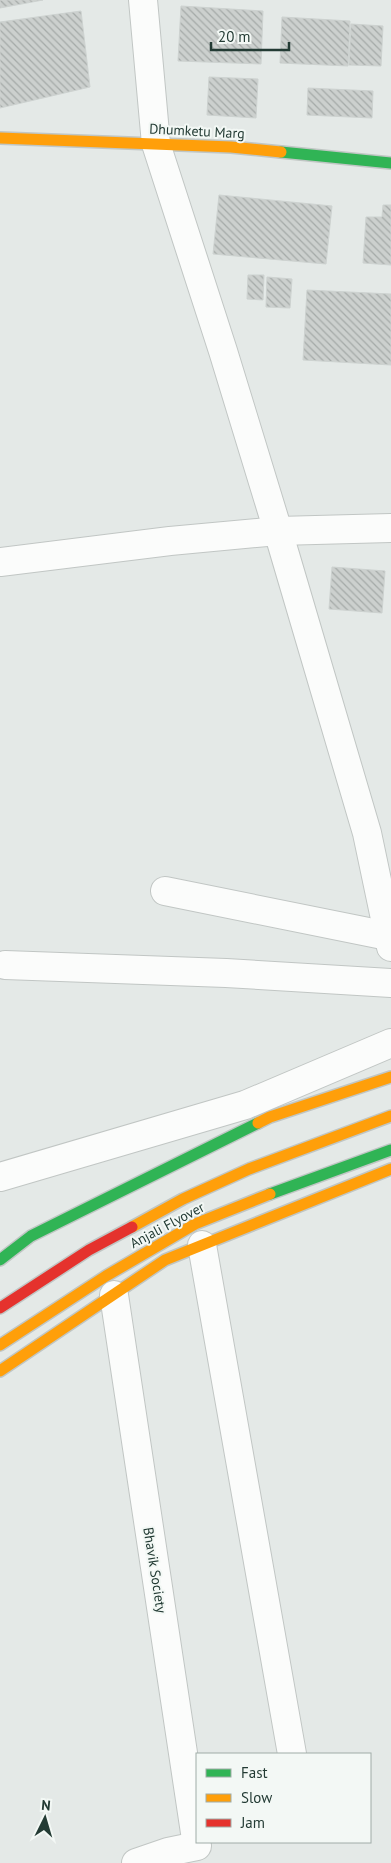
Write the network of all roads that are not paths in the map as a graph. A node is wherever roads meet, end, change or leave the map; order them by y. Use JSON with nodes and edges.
{"nodes":[{"id":1,"x":144,"y":0,"type":"edge"},
{"id":2,"x":0,"y":138,"type":"edge"},
{"id":3,"x":156,"y":144,"type":"junction"},
{"id":4,"x":391,"y":163,"type":"edge"},
{"id":5,"x":391,"y":528,"type":"edge"},
{"id":6,"x":278,"y":532,"type":"junction"},
{"id":7,"x":0,"y":562,"type":"edge"},
{"id":8,"x":165,"y":891,"type":"dead end"},
{"id":9,"x":390,"y":941,"type":"edge"},
{"id":10,"x":5,"y":965,"type":"dead end"},
{"id":11,"x":391,"y":983,"type":"edge"},
{"id":12,"x":391,"y":1043,"type":"edge"},
{"id":13,"x":391,"y":1077,"type":"edge"},
{"id":14,"x":391,"y":1116,"type":"edge"},
{"id":15,"x":391,"y":1150,"type":"edge"},
{"id":16,"x":391,"y":1169,"type":"edge"},
{"id":17,"x":0,"y":1177,"type":"edge"},
{"id":18,"x":202,"y":1245,"type":"junction"},
{"id":19,"x":0,"y":1260,"type":"edge"},
{"id":20,"x":114,"y":1295,"type":"junction"},
{"id":21,"x":0,"y":1308,"type":"edge"},
{"id":22,"x":0,"y":1345,"type":"edge"},
{"id":23,"x":0,"y":1372,"type":"edge"},
{"id":24,"x":292,"y":1753,"type":"edge"},
{"id":25,"x":196,"y":1839,"type":"edge"},
{"id":26,"x":197,"y":1843,"type":"edge"},
{"id":27,"x":136,"y":1863,"type":"edge"}],
"edges":[{"from":1,"to":3,"type":"street"},
{"from":2,"to":3,"type":"street","name":"Dhumketu Marg"},
{"from":3,"to":4,"type":"street","name":"Dhumketu Marg"},
{"from":3,"to":6,"type":"street"},
{"from":5,"to":6,"type":"street"},
{"from":6,"to":7,"type":"street"},
{"from":6,"to":9,"type":"street"},
{"from":8,"to":9,"type":"street"},
{"from":10,"to":11,"type":"street"},
{"from":12,"to":17,"type":"street"},
{"from":13,"to":19,"type":"street"},
{"from":14,"to":21,"type":"street","name":"Anjali Flyover"},
{"from":15,"to":22,"type":"street","name":"Anjali Flyover"},
{"from":16,"to":18,"type":"street"},
{"from":18,"to":20,"type":"street"},
{"from":18,"to":24,"type":"street"},
{"from":20,"to":23,"type":"street"},
{"from":20,"to":25,"type":"street","name":"Bhavik Society"},
{"from":26,"to":27,"type":"street","name":"Bhavik Society"}]}
